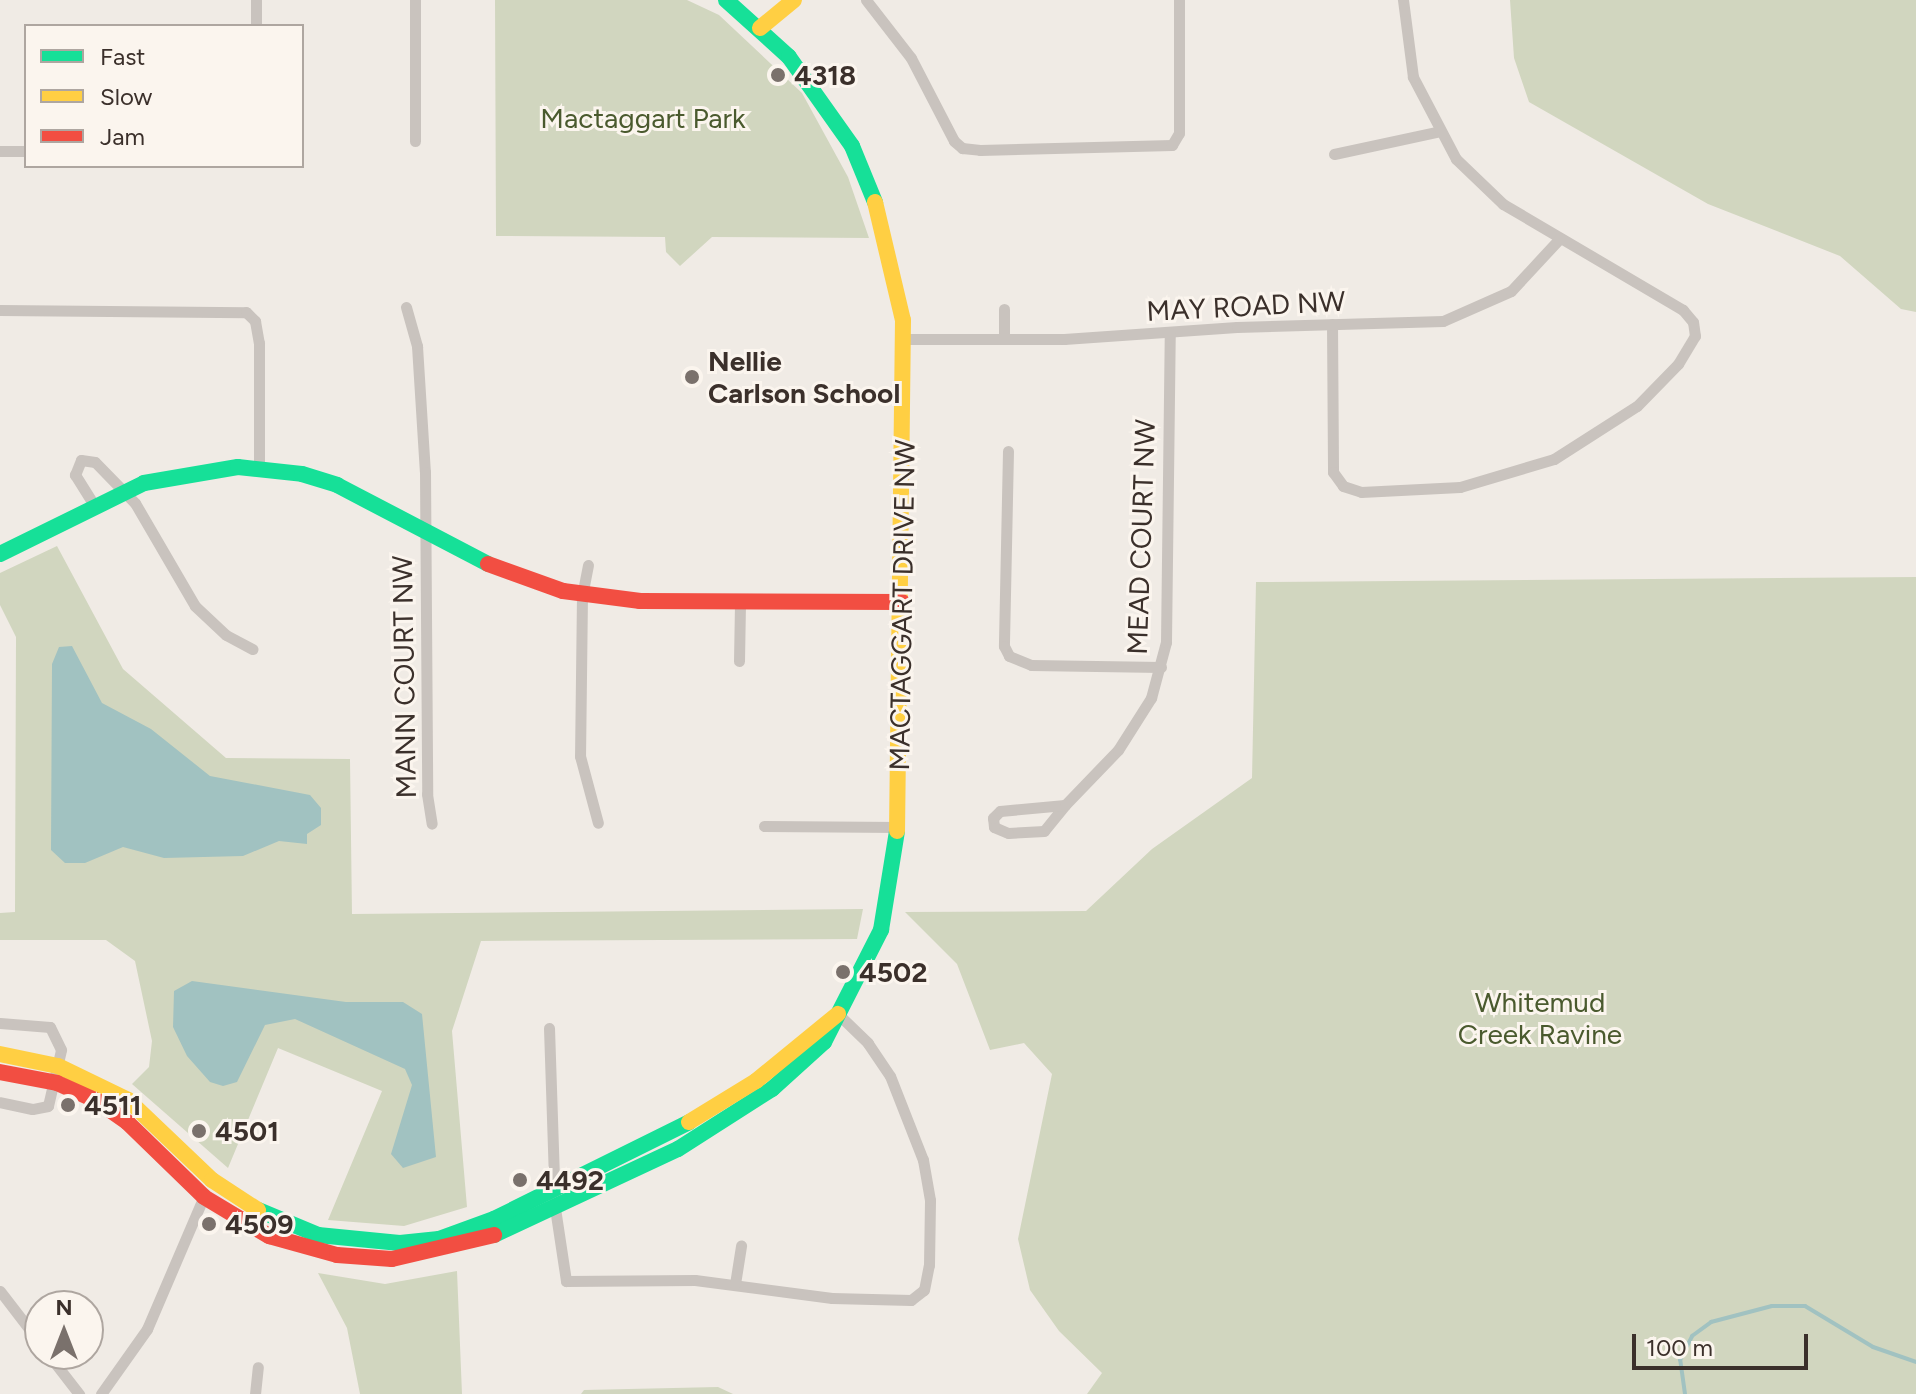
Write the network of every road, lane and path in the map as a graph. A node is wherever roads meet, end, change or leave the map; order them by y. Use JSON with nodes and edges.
{"nodes":[{"id":1,"x":256,"y":0,"type":"edge"},
{"id":2,"x":415,"y":0,"type":"edge"},
{"id":3,"x":726,"y":0,"type":"edge"},
{"id":4,"x":794,"y":0,"type":"edge"},
{"id":5,"x":866,"y":0,"type":"edge"},
{"id":6,"x":1179,"y":0,"type":"edge"},
{"id":7,"x":1403,"y":0,"type":"edge"},
{"id":8,"x":256,"y":24,"type":"edge"},
{"id":9,"x":760,"y":28,"type":"junction"},
{"id":10,"x":1437,"y":132,"type":"junction"},
{"id":11,"x":415,"y":141,"type":"dead end"},
{"id":12,"x":0,"y":151,"type":"edge"},
{"id":13,"x":24,"y":151,"type":"edge"},
{"id":14,"x":1334,"y":154,"type":"dead end"},
{"id":15,"x":1560,"y":238,"type":"junction"},
{"id":16,"x":406,"y":307,"type":"dead end"},
{"id":17,"x":1004,"y":309,"type":"dead end"},
{"id":18,"x":0,"y":310,"type":"edge"},
{"id":19,"x":1332,"y":324,"type":"junction"},
{"id":20,"x":1170,"y":333,"type":"junction"},
{"id":21,"x":905,"y":339,"type":"junction"},
{"id":22,"x":1004,"y":339,"type":"junction"},
{"id":23,"x":1008,"y":451,"type":"dead end"},
{"id":24,"x":259,"y":468,"type":"junction"},
{"id":25,"x":123,"y":491,"type":"junction"},
{"id":26,"x":94,"y":505,"type":"junction"},
{"id":27,"x":425,"y":529,"type":"junction"},
{"id":28,"x":0,"y":554,"type":"edge"},
{"id":29,"x":588,"y":565,"type":"dead end"},
{"id":30,"x":582,"y":595,"type":"junction"},
{"id":31,"x":740,"y":601,"type":"junction"},
{"id":32,"x":902,"y":602,"type":"junction"},
{"id":33,"x":252,"y":649,"type":"dead end"},
{"id":34,"x":739,"y":661,"type":"dead end"},
{"id":35,"x":1161,"y":667,"type":"junction"},
{"id":36,"x":1065,"y":805,"type":"junction"},
{"id":37,"x":598,"y":823,"type":"dead end"},
{"id":38,"x":432,"y":824,"type":"dead end"},
{"id":39,"x":764,"y":826,"type":"dead end"},
{"id":40,"x":899,"y":827,"type":"junction"},
{"id":41,"x":838,"y":1014,"type":"junction"},
{"id":42,"x":0,"y":1023,"type":"edge"},
{"id":43,"x":549,"y":1028,"type":"dead end"},
{"id":44,"x":0,"y":1054,"type":"edge"},
{"id":45,"x":0,"y":1072,"type":"edge"},
{"id":46,"x":58,"y":1075,"type":"junction"},
{"id":47,"x":0,"y":1102,"type":"edge"},
{"id":48,"x":212,"y":1180,"type":"junction"},
{"id":49,"x":554,"y":1190,"type":"junction"},
{"id":50,"x":204,"y":1197,"type":"junction"},
{"id":51,"x":555,"y":1208,"type":"junction"},
{"id":52,"x":741,"y":1245,"type":"dead end"},
{"id":53,"x":735,"y":1284,"type":"junction"},
{"id":54,"x":0,"y":1291,"type":"edge"},
{"id":55,"x":24,"y":1322,"type":"edge"},
{"id":56,"x":258,"y":1367,"type":"dead end"},
{"id":57,"x":60,"y":1370,"type":"edge"},
{"id":58,"x":79,"y":1394,"type":"edge"},
{"id":59,"x":101,"y":1394,"type":"edge"},
{"id":60,"x":255,"y":1394,"type":"edge"}],
"edges":[{"from":1,"to":8,"type":"street"},
{"from":2,"to":11,"type":"street"},
{"from":3,"to":9,"type":"street","name":"MACTAGGART DRIVE NW"},
{"from":4,"to":9,"type":"street"},
{"from":5,"to":6,"type":"street"},
{"from":7,"to":10,"type":"street"},
{"from":9,"to":21,"type":"street","name":"MACTAGGART DRIVE NW"},
{"from":10,"to":14,"type":"street"},
{"from":10,"to":15,"type":"street"},
{"from":12,"to":13,"type":"street"},
{"from":15,"to":19,"type":"street","name":"MAY ROAD NW"},
{"from":15,"to":19,"type":"street"},
{"from":16,"to":27,"type":"street","name":"MANN COURT NW"},
{"from":17,"to":22,"type":"street"},
{"from":18,"to":24,"type":"street"},
{"from":19,"to":20,"type":"street","name":"MAY ROAD NW"},
{"from":20,"to":22,"type":"street","name":"MAY ROAD NW"},
{"from":20,"to":35,"type":"street","name":"MEAD COURT NW"},
{"from":21,"to":22,"type":"street","name":"MAY ROAD NW"},
{"from":21,"to":32,"type":"street","name":"MACTAGGART DRIVE NW"},
{"from":23,"to":35,"type":"street"},
{"from":24,"to":25,"type":"street"},
{"from":24,"to":27,"type":"street"},
{"from":25,"to":26,"type":"street"},
{"from":25,"to":26,"type":"street"},
{"from":25,"to":33,"type":"street"},
{"from":26,"to":28,"type":"street"},
{"from":27,"to":30,"type":"street"},
{"from":27,"to":38,"type":"street","name":"MANN COURT NW"},
{"from":29,"to":30,"type":"street"},
{"from":30,"to":31,"type":"street"},
{"from":30,"to":37,"type":"street"},
{"from":31,"to":32,"type":"street"},
{"from":31,"to":34,"type":"street"},
{"from":32,"to":40,"type":"street","name":"MACTAGGART DRIVE NW"},
{"from":35,"to":36,"type":"street","name":"MEAD COURT NW"},
{"from":36,"to":36,"type":"street","name":"MEAD COURT NW"},
{"from":39,"to":40,"type":"street"},
{"from":40,"to":41,"type":"street","name":"MACTAGGART DRIVE NW"},
{"from":41,"to":49,"type":"street","name":"MACTAGGART DRIVE NW"},
{"from":41,"to":51,"type":"street","name":"MACTAGGART DRIVE NW"},
{"from":41,"to":53,"type":"street"},
{"from":42,"to":46,"type":"street"},
{"from":43,"to":49,"type":"street"},
{"from":44,"to":46,"type":"street","name":"MACTAGGART DRIVE NW"},
{"from":45,"to":46,"type":"street","name":"MACTAGGART DRIVE NW"},
{"from":46,"to":47,"type":"street"},
{"from":46,"to":48,"type":"street","name":"MACTAGGART DRIVE NW"},
{"from":46,"to":50,"type":"street","name":"MACTAGGART DRIVE NW"},
{"from":48,"to":49,"type":"street","name":"MACTAGGART DRIVE NW"},
{"from":48,"to":50,"type":"street"},
{"from":49,"to":51,"type":"street"},
{"from":50,"to":51,"type":"street","name":"MACTAGGART DRIVE NW"},
{"from":50,"to":59,"type":"street"},
{"from":51,"to":53,"type":"street"},
{"from":52,"to":53,"type":"street"},
{"from":54,"to":55,"type":"street"},
{"from":56,"to":60,"type":"street"},
{"from":57,"to":58,"type":"street"}]}
